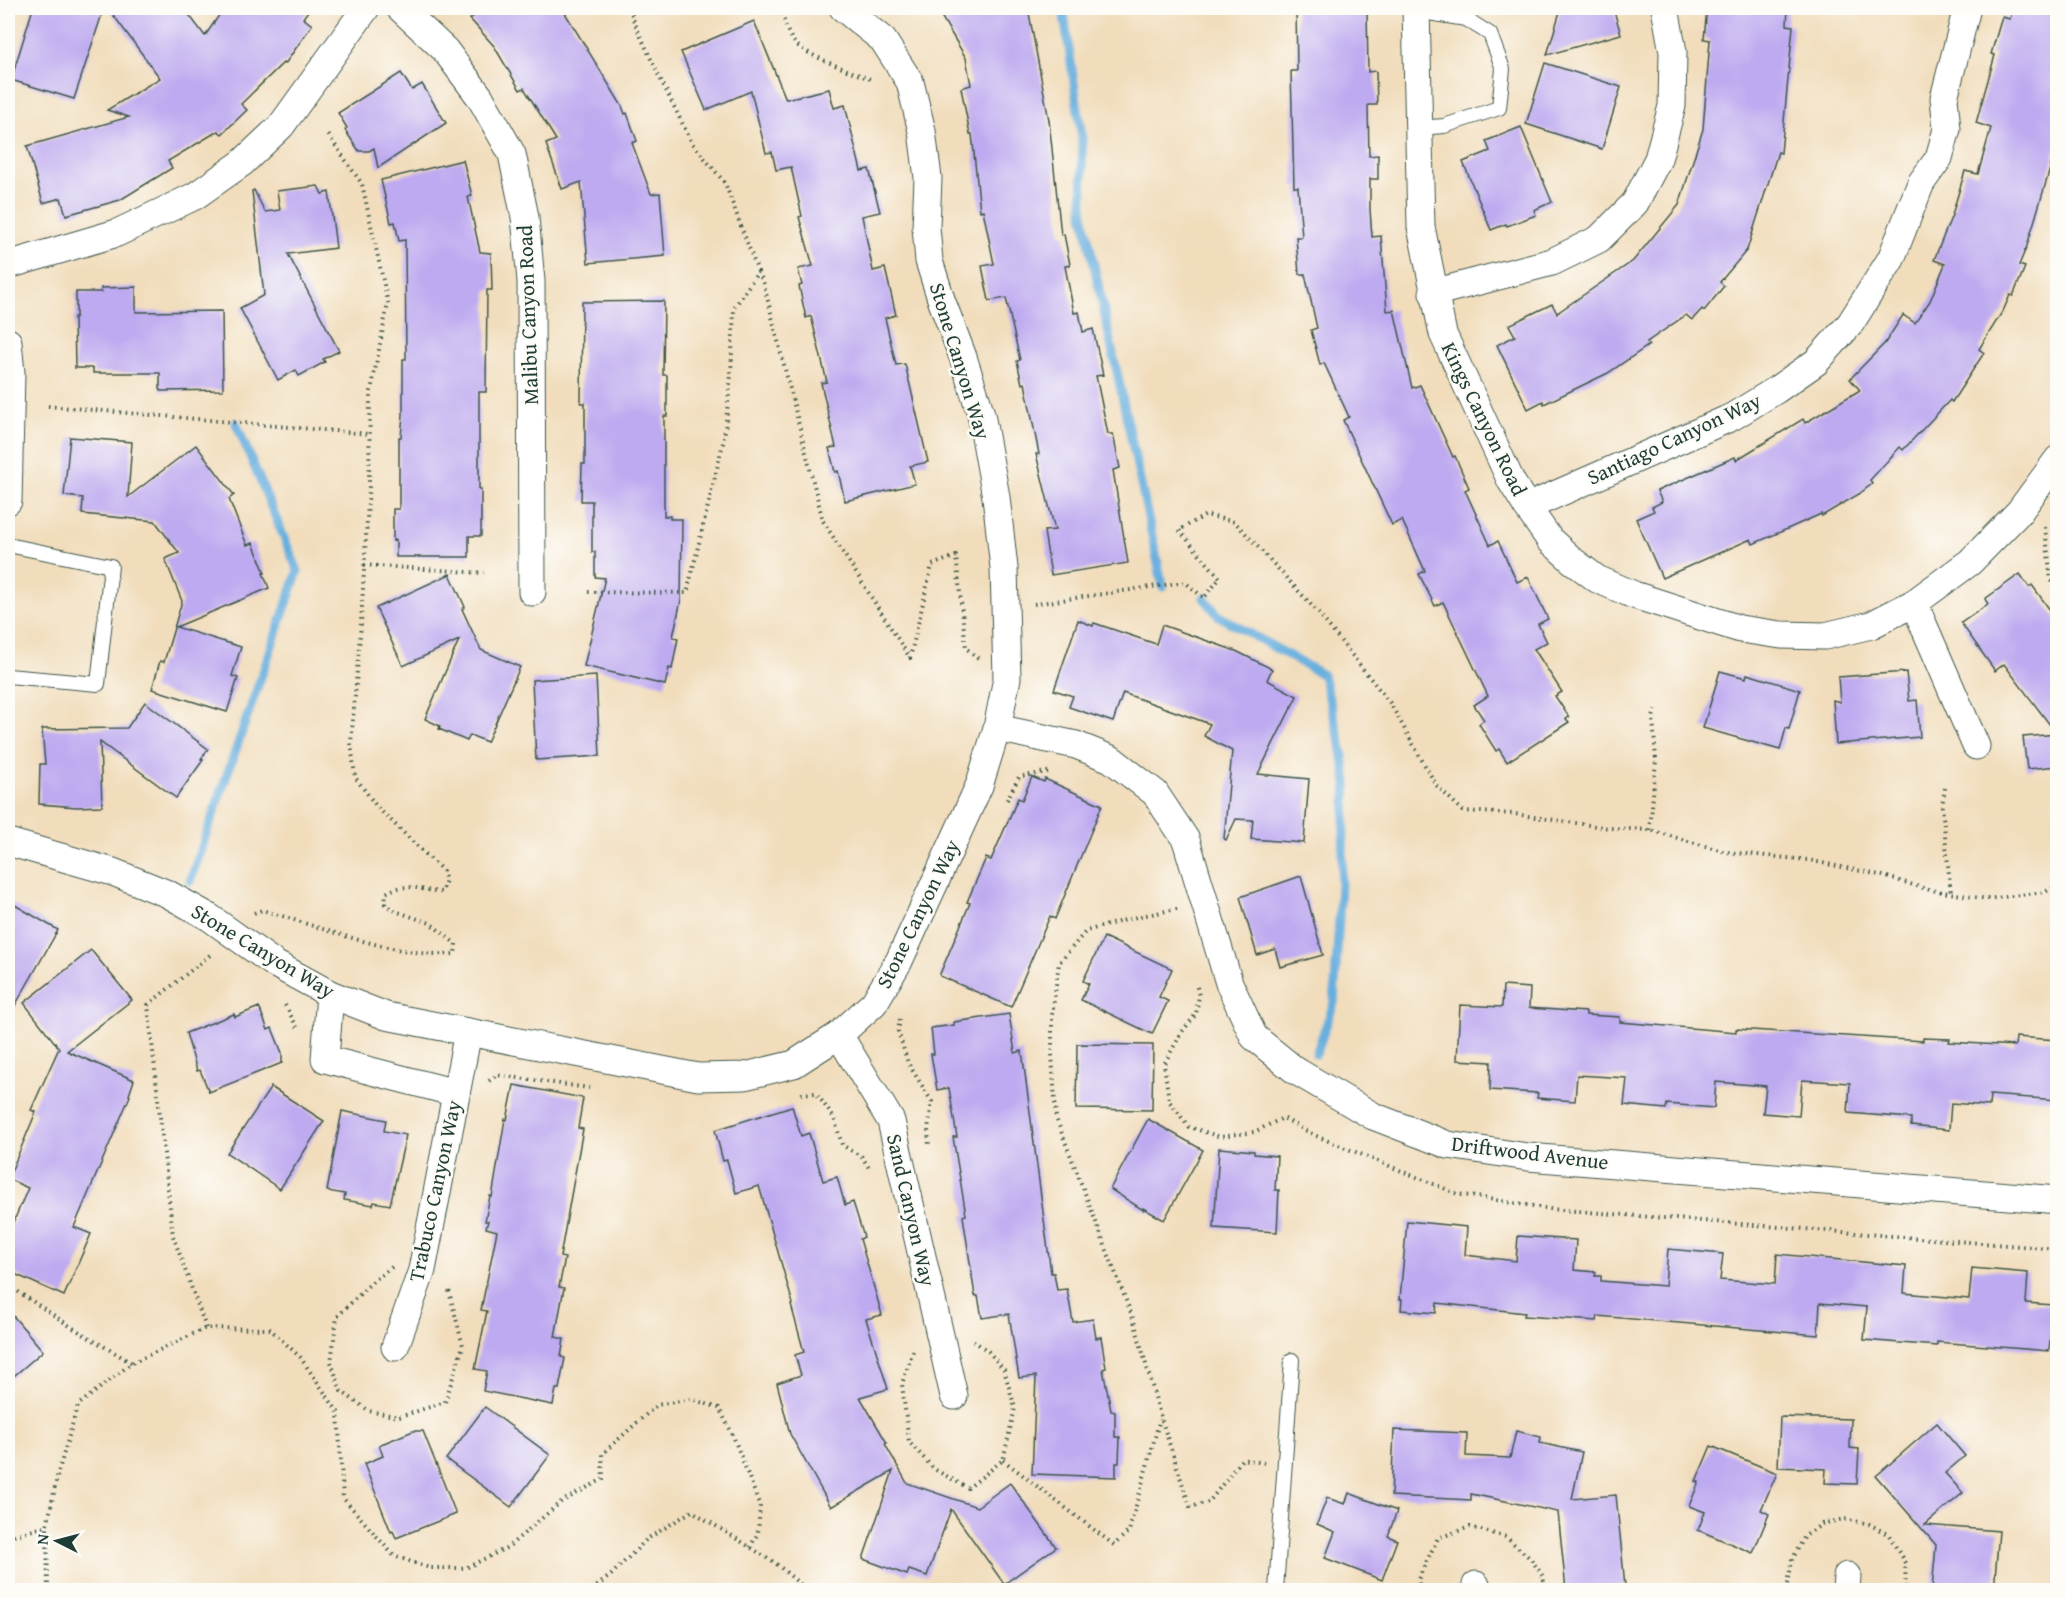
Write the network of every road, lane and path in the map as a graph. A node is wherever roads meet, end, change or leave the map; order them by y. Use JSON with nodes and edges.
{"nodes":[{"id":1,"x":366,"y":8,"type":"edge"},
{"id":2,"x":400,"y":8,"type":"edge"},
{"id":3,"x":630,"y":8,"type":"edge"},
{"id":4,"x":781,"y":8,"type":"edge"},
{"id":5,"x":843,"y":8,"type":"edge"},
{"id":6,"x":1665,"y":8,"type":"edge"},
{"id":7,"x":1966,"y":8,"type":"edge"},
{"id":8,"x":1416,"y":9,"type":"edge"},
{"id":9,"x":880,"y":82,"type":"dead end"},
{"id":10,"x":1418,"y":128,"type":"junction"},
{"id":11,"x":327,"y":133,"type":"dead end"},
{"id":12,"x":8,"y":265,"type":"edge"},
{"id":13,"x":758,"y":272,"type":"junction"},
{"id":14,"x":1433,"y":293,"type":"junction"},
{"id":15,"x":8,"y":342,"type":"edge"},
{"id":16,"x":48,"y":406,"type":"dead end"},
{"id":17,"x":369,"y":434,"type":"junction"},
{"id":18,"x":2058,"y":459,"type":"edge"},
{"id":19,"x":8,"y":501,"type":"edge"},
{"id":20,"x":1527,"y":507,"type":"junction"},
{"id":21,"x":2045,"y":523,"type":"dead end"},
{"id":22,"x":8,"y":544,"type":"edge"},
{"id":23,"x":364,"y":565,"type":"junction"},
{"id":24,"x":484,"y":573,"type":"dead end"},
{"id":25,"x":2058,"y":587,"type":"edge"},
{"id":26,"x":532,"y":592,"type":"dead end"},
{"id":27,"x":588,"y":592,"type":"dead end"},
{"id":28,"x":1914,"y":603,"type":"junction"},
{"id":29,"x":1026,"y":605,"type":"dead end"},
{"id":30,"x":984,"y":653,"type":"dead end"},
{"id":31,"x":8,"y":676,"type":"edge"},
{"id":32,"x":1655,"y":710,"type":"dead end"},
{"id":33,"x":998,"y":728,"type":"junction"},
{"id":34,"x":1976,"y":746,"type":"dead end"},
{"id":35,"x":1945,"y":788,"type":"dead end"},
{"id":36,"x":1650,"y":830,"type":"junction"},
{"id":37,"x":8,"y":842,"type":"edge"},
{"id":38,"x":2058,"y":885,"type":"edge"},
{"id":39,"x":1950,"y":894,"type":"junction"},
{"id":40,"x":1179,"y":909,"type":"dead end"},
{"id":41,"x":248,"y":916,"type":"dead end"},
{"id":42,"x":210,"y":956,"type":"dead end"},
{"id":43,"x":330,"y":994,"type":"junction"},
{"id":44,"x":468,"y":1032,"type":"junction"},
{"id":45,"x":839,"y":1035,"type":"junction"},
{"id":46,"x":456,"y":1093,"type":"junction"},
{"id":47,"x":2058,"y":1200,"type":"edge"},
{"id":48,"x":8,"y":1285,"type":"edge"},
{"id":49,"x":206,"y":1328,"type":"junction"},
{"id":50,"x":395,"y":1347,"type":"dead end"},
{"id":51,"x":1292,"y":1360,"type":"dead end"},
{"id":52,"x":132,"y":1363,"type":"junction"},
{"id":53,"x":954,"y":1396,"type":"dead end"},
{"id":54,"x":1161,"y":1418,"type":"junction"},
{"id":55,"x":1003,"y":1460,"type":"dead end"},
{"id":56,"x":1282,"y":1505,"type":"junction"},
{"id":57,"x":47,"y":1526,"type":"junction"},
{"id":58,"x":8,"y":1537,"type":"edge"},
{"id":59,"x":750,"y":1547,"type":"junction"},
{"id":60,"x":48,"y":1590,"type":"edge"},
{"id":61,"x":592,"y":1590,"type":"edge"},
{"id":62,"x":807,"y":1590,"type":"edge"},
{"id":63,"x":1275,"y":1590,"type":"edge"},
{"id":64,"x":1420,"y":1590,"type":"edge"},
{"id":65,"x":1543,"y":1590,"type":"edge"}],
"edges":[{"from":1,"to":12,"type":"street"},
{"from":2,"to":26,"type":"street","name":"Malibu Canyon Road"},
{"from":3,"to":13,"type":"path"},
{"from":4,"to":9,"type":"path"},
{"from":5,"to":33,"type":"street","name":"Stone Canyon Way"},
{"from":6,"to":14,"type":"street"},
{"from":7,"to":20,"type":"street","name":"Santiago Canyon Way"},
{"from":8,"to":10,"type":"street","name":"Kings Canyon Road"},
{"from":8,"to":10,"type":"lane"},
{"from":10,"to":14,"type":"street","name":"Kings Canyon Road"},
{"from":11,"to":17,"type":"path"},
{"from":13,"to":27,"type":"path"},
{"from":13,"to":30,"type":"path"},
{"from":14,"to":20,"type":"street","name":"Kings Canyon Road"},
{"from":15,"to":19,"type":"street"},
{"from":16,"to":17,"type":"path"},
{"from":17,"to":23,"type":"path"},
{"from":18,"to":28,"type":"street","name":"Kings Canyon Road"},
{"from":20,"to":28,"type":"street","name":"Kings Canyon Road"},
{"from":21,"to":25,"type":"path"},
{"from":22,"to":31,"type":"lane"},
{"from":23,"to":24,"type":"path"},
{"from":23,"to":41,"type":"path"},
{"from":28,"to":34,"type":"street"},
{"from":29,"to":36,"type":"path"},
{"from":32,"to":36,"type":"path"},
{"from":33,"to":45,"type":"street","name":"Stone Canyon Way"},
{"from":33,"to":47,"type":"street","name":"Driftwood Avenue"},
{"from":35,"to":39,"type":"path"},
{"from":36,"to":39,"type":"path"},
{"from":37,"to":43,"type":"street","name":"Stone Canyon Way"},
{"from":38,"to":39,"type":"path"},
{"from":40,"to":54,"type":"path"},
{"from":42,"to":49,"type":"path"},
{"from":43,"to":44,"type":"street","name":"Stone Canyon Way"},
{"from":43,"to":46,"type":"street"},
{"from":44,"to":45,"type":"street","name":"Stone Canyon Way"},
{"from":44,"to":46,"type":"street","name":"Trabuco Canyon Way"},
{"from":45,"to":53,"type":"street","name":"Sand Canyon Way"},
{"from":46,"to":50,"type":"street","name":"Trabuco Canyon Way"},
{"from":48,"to":52,"type":"path"},
{"from":49,"to":52,"type":"path"},
{"from":49,"to":59,"type":"path"},
{"from":51,"to":56,"type":"lane"},
{"from":52,"to":57,"type":"path"},
{"from":54,"to":55,"type":"path"},
{"from":54,"to":56,"type":"path"},
{"from":56,"to":63,"type":"lane"},
{"from":57,"to":58,"type":"path"},
{"from":57,"to":60,"type":"path"},
{"from":59,"to":61,"type":"path"},
{"from":59,"to":62,"type":"path"},
{"from":64,"to":65,"type":"path"}]}
